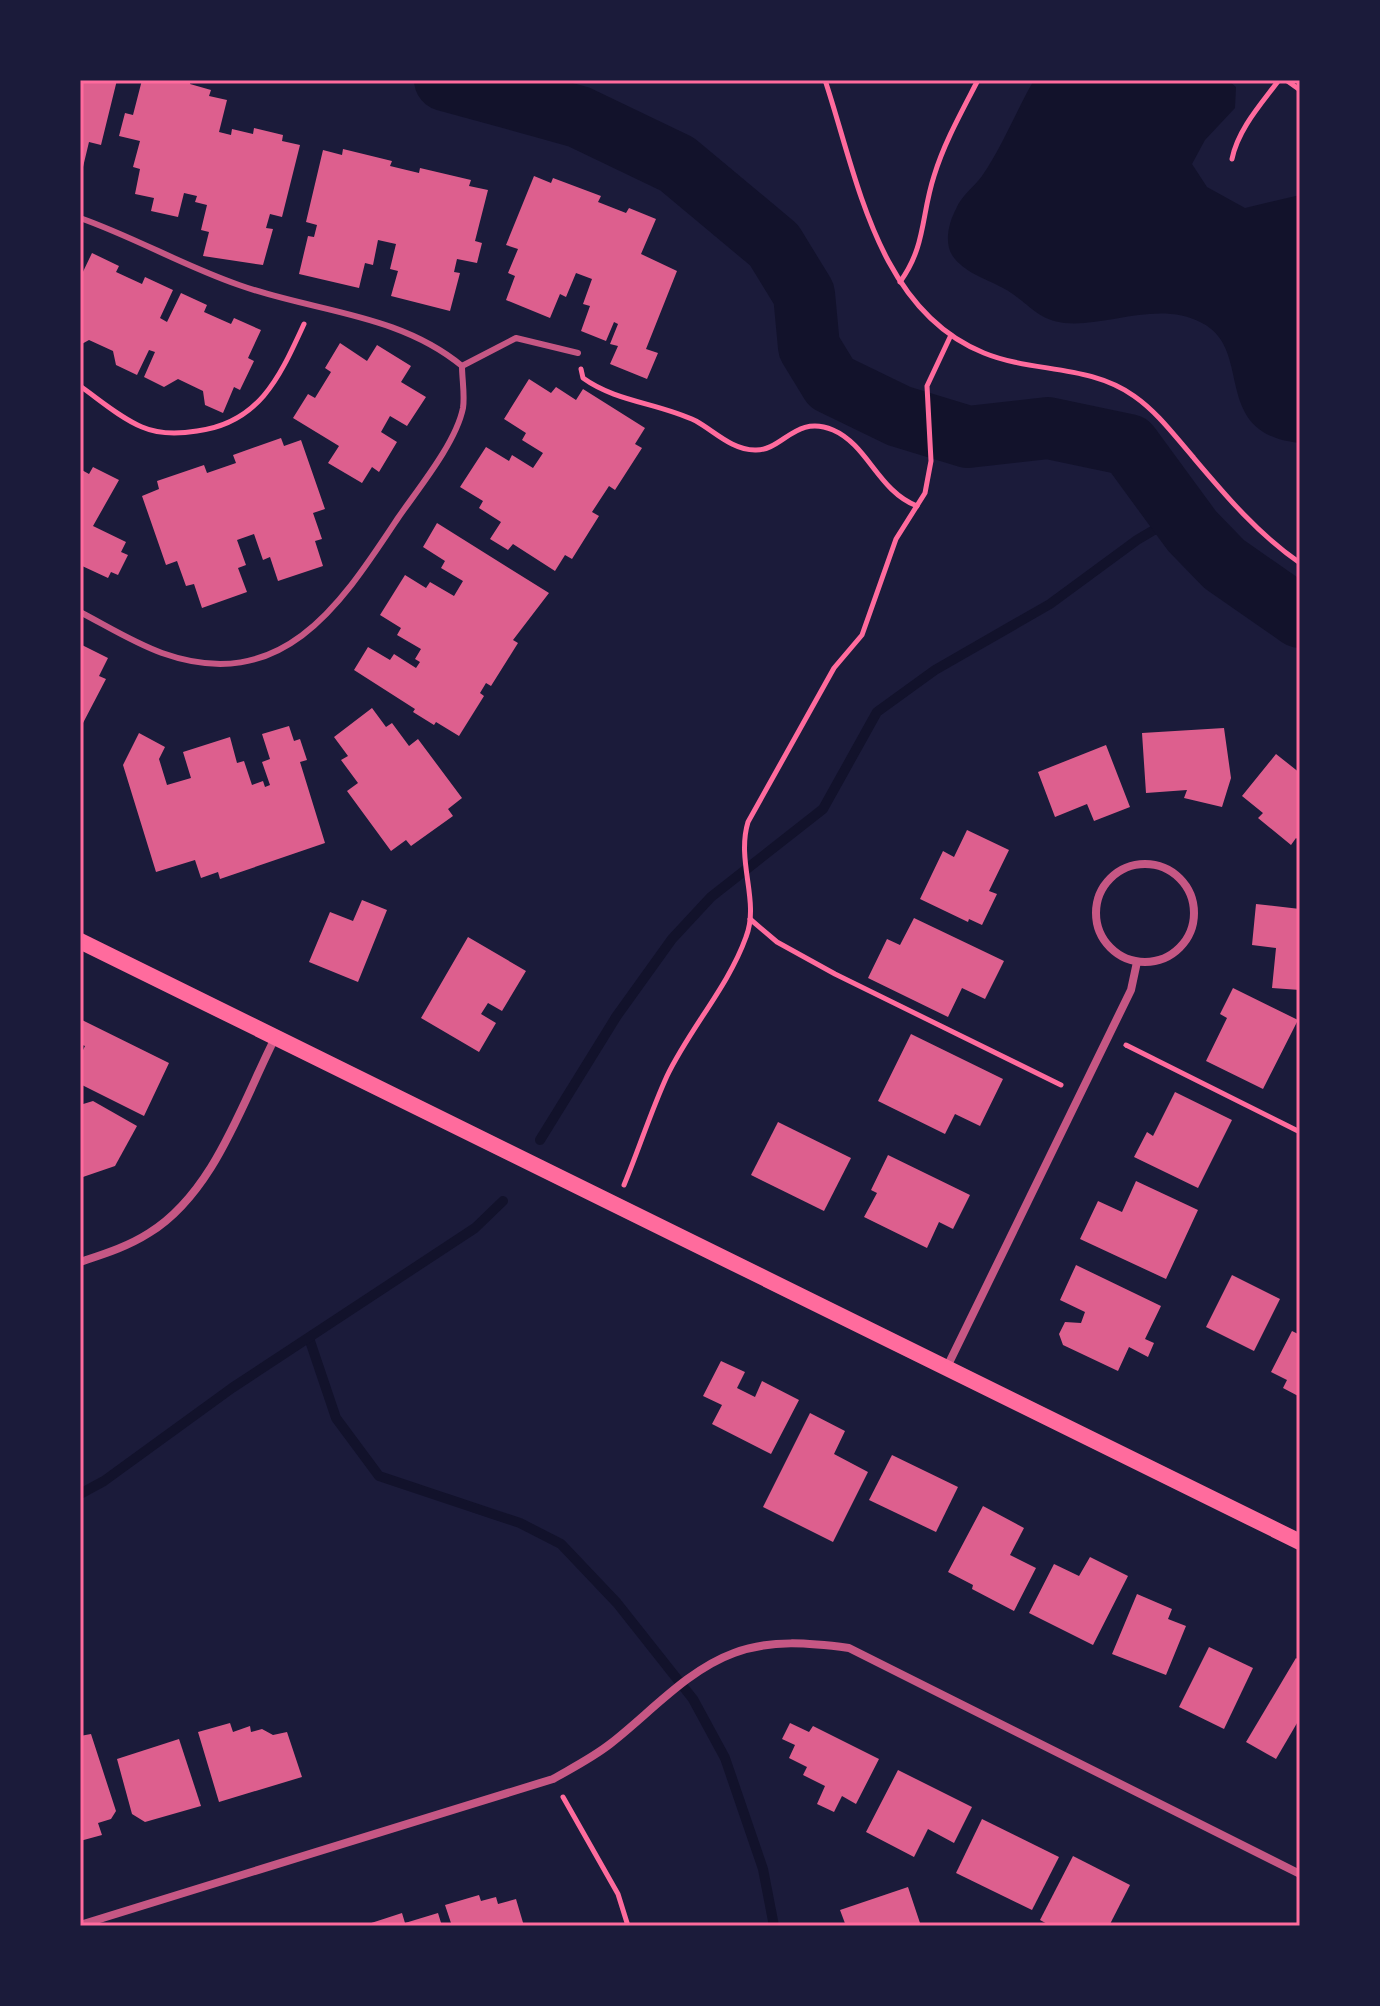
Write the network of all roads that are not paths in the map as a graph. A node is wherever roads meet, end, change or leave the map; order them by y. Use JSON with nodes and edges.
{"nodes":[{"id":1,"x":80,"y":218,"type":"edge"},
{"id":2,"x":578,"y":353,"type":"road end"},
{"id":3,"x":462,"y":366,"type":"junction"},
{"id":4,"x":80,"y":612,"type":"edge"},
{"id":5,"x":80,"y":941,"type":"edge"},
{"id":6,"x":1137,"y":962,"type":"junction"},
{"id":7,"x":275,"y":1037,"type":"junction"},
{"id":8,"x":80,"y":1262,"type":"edge"},
{"id":9,"x":947,"y":1367,"type":"junction"},
{"id":10,"x":1300,"y":1542,"type":"edge"},
{"id":11,"x":1300,"y":1874,"type":"edge"},
{"id":12,"x":80,"y":1925,"type":"edge"}],
"edges":[{"from":1,"to":3,"type":"lane"},
{"from":2,"to":3,"type":"lane"},
{"from":3,"to":4,"type":"lane"},
{"from":5,"to":7,"type":"main road"},
{"from":6,"to":6,"type":"street"},
{"from":6,"to":9,"type":"street"},
{"from":7,"to":8,"type":"street"},
{"from":7,"to":9,"type":"main road"},
{"from":9,"to":10,"type":"main road"},
{"from":11,"to":12,"type":"street"}]}
